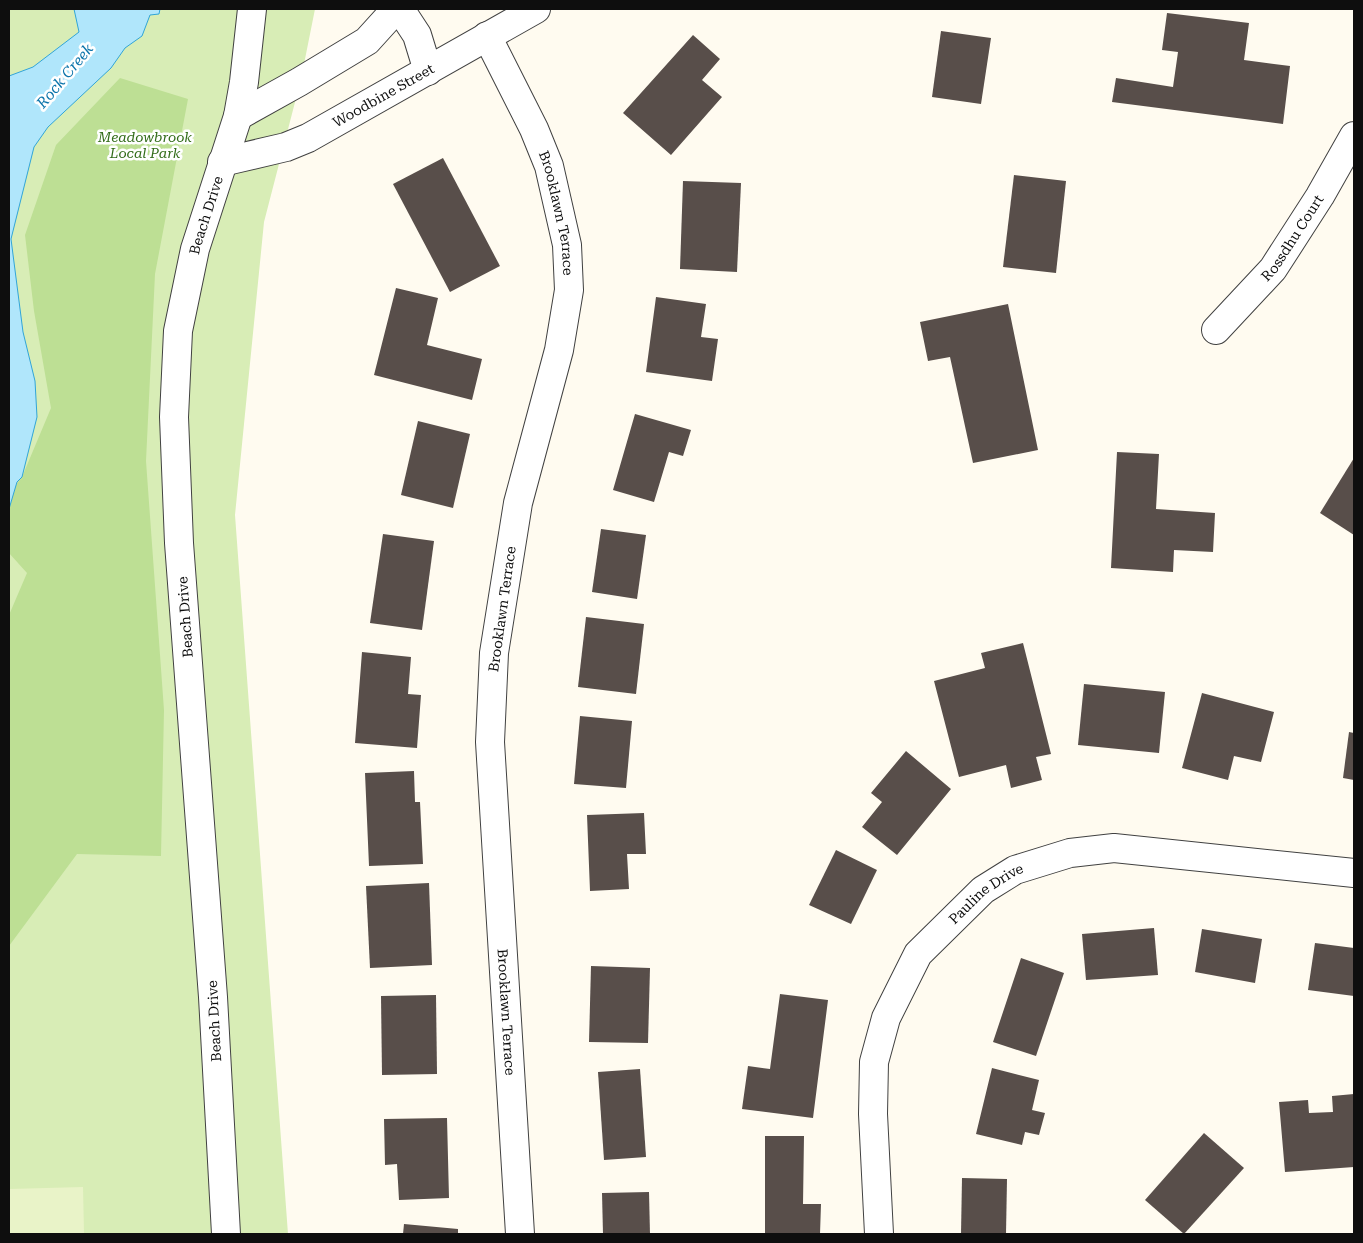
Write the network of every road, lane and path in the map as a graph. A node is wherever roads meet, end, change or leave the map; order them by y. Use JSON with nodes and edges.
{"nodes":[{"id":1,"x":252,"y":9,"type":"edge"},
{"id":2,"x":396,"y":9,"type":"edge"},
{"id":3,"x":400,"y":9,"type":"edge"},
{"id":4,"x":536,"y":9,"type":"edge"},
{"id":5,"x":487,"y":36,"type":"junction"},
{"id":6,"x":428,"y":71,"type":"junction"},
{"id":7,"x":238,"y":116,"type":"junction"},
{"id":8,"x":1354,"y":136,"type":"edge"},
{"id":9,"x":222,"y":162,"type":"junction"},
{"id":10,"x":1216,"y":330,"type":"dead end"},
{"id":11,"x":1354,"y":872,"type":"edge"},
{"id":12,"x":226,"y":1234,"type":"edge"},
{"id":13,"x":520,"y":1234,"type":"edge"},
{"id":14,"x":879,"y":1234,"type":"edge"}],
"edges":[{"from":1,"to":7,"type":"street","name":"Beach Drive"},
{"from":2,"to":7,"type":"street"},
{"from":3,"to":6,"type":"street"},
{"from":4,"to":5,"type":"street","name":"Woodbine Street"},
{"from":5,"to":6,"type":"street","name":"Woodbine Street"},
{"from":5,"to":13,"type":"street","name":"Brooklawn Terrace"},
{"from":6,"to":9,"type":"street","name":"Woodbine Street"},
{"from":7,"to":9,"type":"street","name":"Beach Drive"},
{"from":8,"to":10,"type":"street","name":"Rossdhu Court"},
{"from":9,"to":12,"type":"street","name":"Beach Drive"},
{"from":11,"to":14,"type":"street","name":"Pauline Drive"}]}
